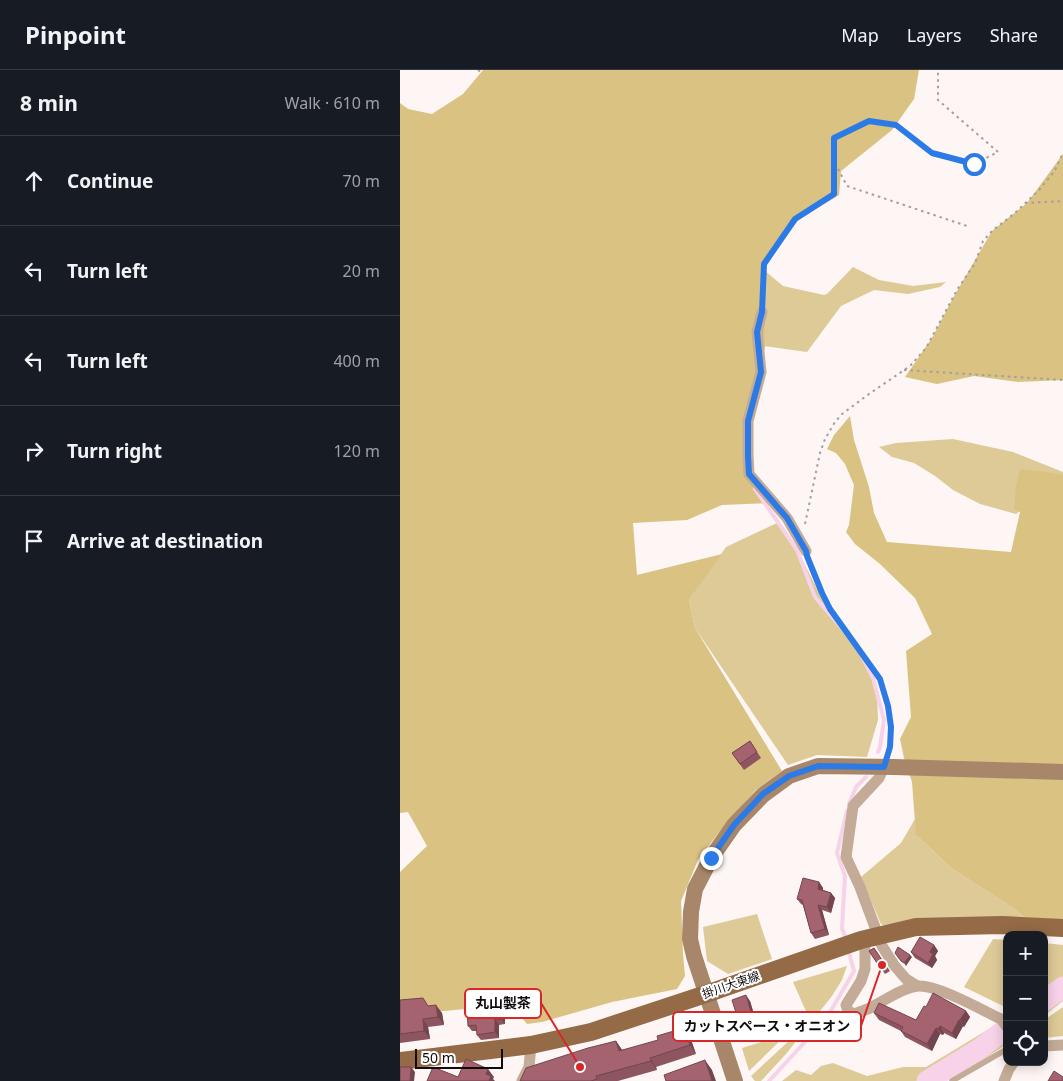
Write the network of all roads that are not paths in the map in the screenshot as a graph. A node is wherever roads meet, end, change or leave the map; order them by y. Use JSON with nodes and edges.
{"nodes":[{"id":1,"x":762,"y":312,"type":"road end"},
{"id":2,"x":806,"y":551,"type":"road end"},
{"id":3,"x":884,"y":767,"type":"junction"},
{"id":4,"x":1063,"y":772,"type":"edge"},
{"id":5,"x":1063,"y":928,"type":"edge"},
{"id":6,"x":868,"y":939,"type":"junction"},
{"id":7,"x":917,"y":986,"type":"junction"},
{"id":8,"x":706,"y":994,"type":"junction"},
{"id":9,"x":1003,"y":1022,"type":"edge"},
{"id":10,"x":531,"y":1045,"type":"junction"},
{"id":11,"x":1048,"y":1046,"type":"edge"},
{"id":12,"x":1063,"y":1046,"type":"edge"},
{"id":13,"x":1003,"y":1051,"type":"edge"},
{"id":14,"x":400,"y":1061,"type":"edge"},
{"id":15,"x":1011,"y":1066,"type":"edge"},
{"id":16,"x":522,"y":1081,"type":"edge"},
{"id":17,"x":735,"y":1081,"type":"edge"},
{"id":18,"x":952,"y":1081,"type":"edge"},
{"id":19,"x":1004,"y":1081,"type":"edge"}],
"edges":[{"from":1,"to":2,"type":"street"},
{"from":3,"to":4,"type":"street"},
{"from":3,"to":6,"type":"street"},
{"from":3,"to":8,"type":"street"},
{"from":5,"to":6,"type":"main road","name":"掛川大東線"},
{"from":6,"to":7,"type":"street"},
{"from":6,"to":7,"type":"street"},
{"from":6,"to":8,"type":"main road","name":"掛川大東線"},
{"from":7,"to":9,"type":"street"},
{"from":8,"to":10,"type":"main road","name":"掛川大東線"},
{"from":8,"to":17,"type":"street"},
{"from":10,"to":14,"type":"main road","name":"掛川大東線"},
{"from":10,"to":16,"type":"street"},
{"from":11,"to":12,"type":"street"},
{"from":13,"to":18,"type":"lane"},
{"from":15,"to":19,"type":"street"}]}
